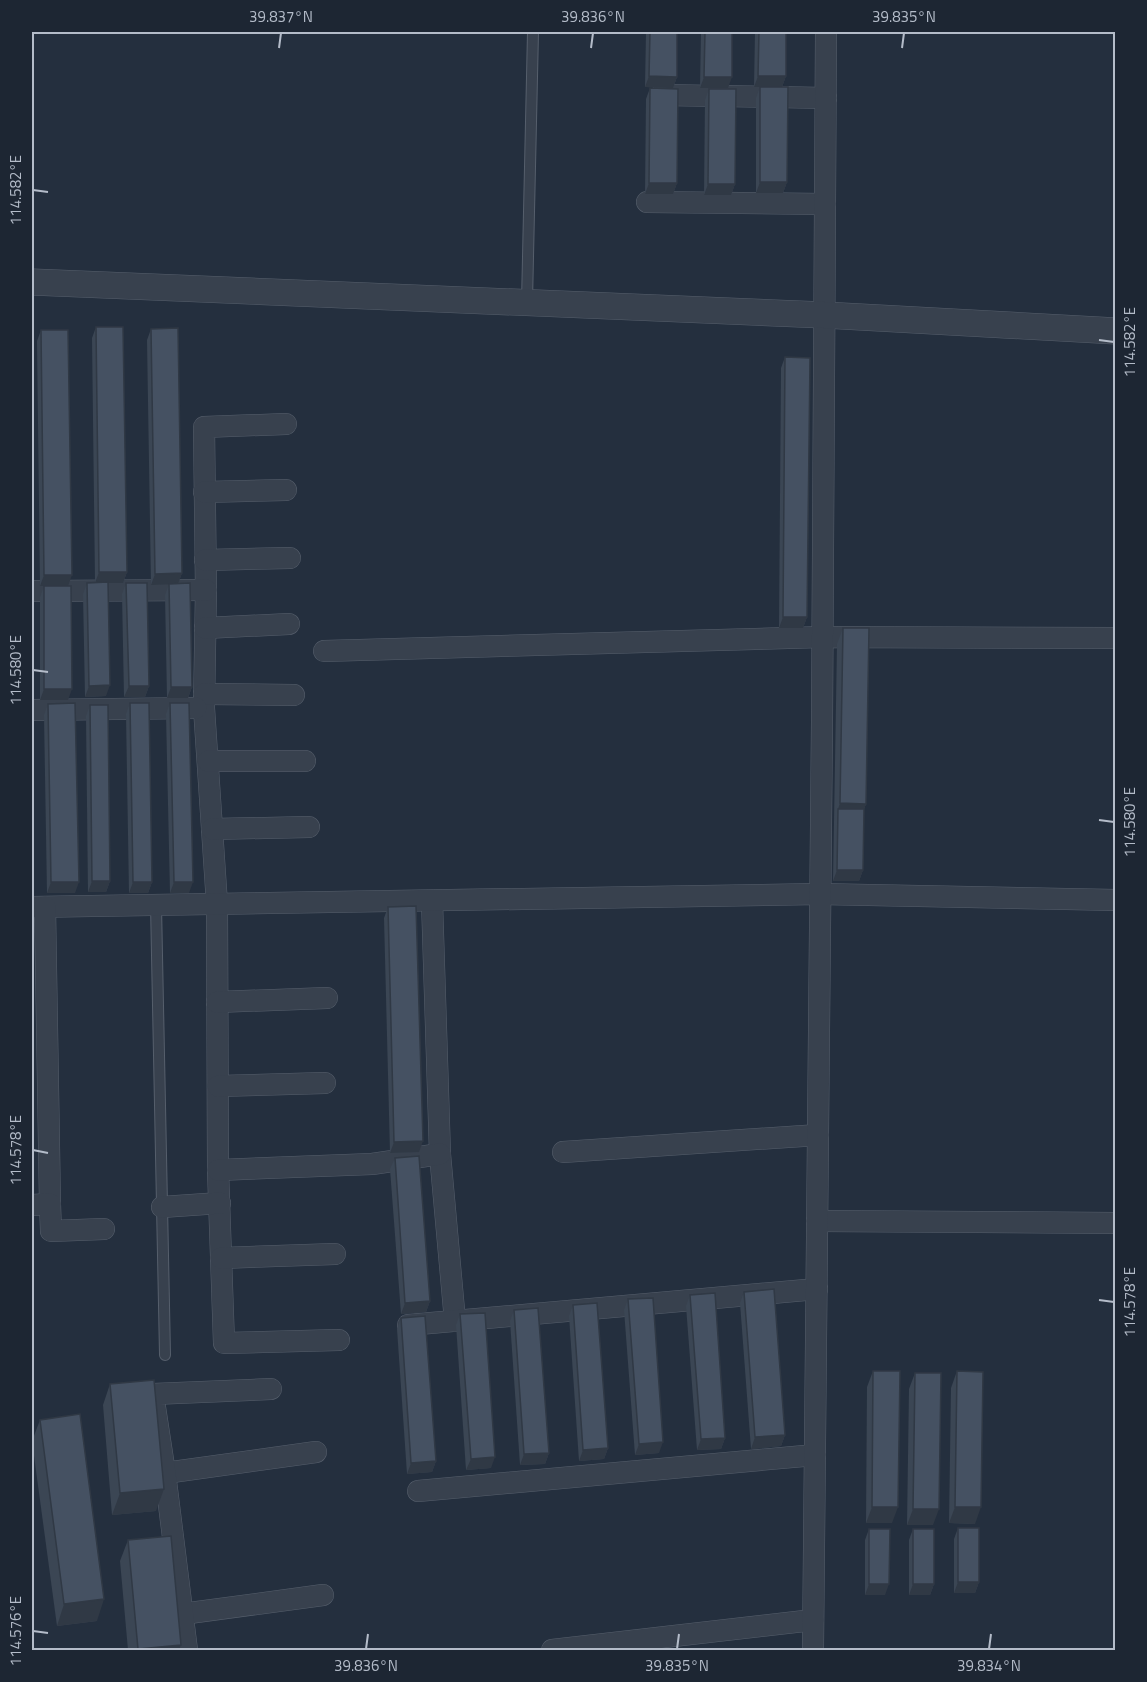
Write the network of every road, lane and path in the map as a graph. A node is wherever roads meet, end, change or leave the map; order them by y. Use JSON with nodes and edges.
{"nodes":[{"id":1,"x":533,"y":32,"type":"edge"},
{"id":2,"x":826,"y":32,"type":"edge"},
{"id":3,"x":661,"y":95,"type":"edge"},
{"id":4,"x":826,"y":98,"type":"junction"},
{"id":5,"x":647,"y":202,"type":"dead end"},
{"id":6,"x":825,"y":204,"type":"junction"},
{"id":7,"x":32,"y":282,"type":"edge"},
{"id":8,"x":527,"y":303,"type":"junction"},
{"id":9,"x":824,"y":315,"type":"junction"},
{"id":10,"x":1116,"y":331,"type":"edge"},
{"id":11,"x":286,"y":424,"type":"dead end"},
{"id":12,"x":286,"y":490,"type":"dead end"},
{"id":13,"x":204,"y":492,"type":"junction"},
{"id":14,"x":291,"y":558,"type":"dead end"},
{"id":15,"x":205,"y":560,"type":"junction"},
{"id":16,"x":206,"y":590,"type":"junction"},
{"id":17,"x":35,"y":591,"type":"dead end"},
{"id":18,"x":289,"y":624,"type":"dead end"},
{"id":19,"x":205,"y":628,"type":"junction"},
{"id":20,"x":823,"y":637,"type":"junction"},
{"id":21,"x":1116,"y":638,"type":"edge"},
{"id":22,"x":324,"y":651,"type":"dead end"},
{"id":23,"x":294,"y":695,"type":"dead end"},
{"id":24,"x":204,"y":701,"type":"junction"},
{"id":25,"x":32,"y":710,"type":"edge"},
{"id":26,"x":208,"y":761,"type":"junction"},
{"id":27,"x":304,"y":761,"type":"dead end"},
{"id":28,"x":309,"y":827,"type":"dead end"},
{"id":29,"x":212,"y":829,"type":"junction"},
{"id":30,"x":819,"y":894,"type":"junction"},
{"id":31,"x":1116,"y":900,"type":"edge"},
{"id":32,"x":432,"y":901,"type":"junction"},
{"id":33,"x":217,"y":904,"type":"junction"},
{"id":34,"x":156,"y":905,"type":"junction"},
{"id":35,"x":38,"y":907,"type":"edge"},
{"id":36,"x":327,"y":998,"type":"dead end"},
{"id":37,"x":217,"y":1002,"type":"junction"},
{"id":38,"x":325,"y":1083,"type":"dead end"},
{"id":39,"x":218,"y":1086,"type":"junction"},
{"id":40,"x":818,"y":1135,"type":"junction"},
{"id":41,"x":563,"y":1152,"type":"dead end"},
{"id":42,"x":440,"y":1154,"type":"junction"},
{"id":43,"x":218,"y":1170,"type":"junction"},
{"id":44,"x":220,"y":1203,"type":"junction"},
{"id":45,"x":41,"y":1205,"type":"edge"},
{"id":46,"x":162,"y":1207,"type":"junction"},
{"id":47,"x":817,"y":1221,"type":"junction"},
{"id":48,"x":1116,"y":1223,"type":"edge"},
{"id":49,"x":104,"y":1229,"type":"dead end"},
{"id":50,"x":335,"y":1254,"type":"dead end"},
{"id":51,"x":221,"y":1258,"type":"junction"},
{"id":52,"x":817,"y":1289,"type":"junction"},
{"id":53,"x":455,"y":1321,"type":"junction"},
{"id":54,"x":408,"y":1325,"type":"edge"},
{"id":55,"x":339,"y":1340,"type":"dead end"},
{"id":56,"x":165,"y":1355,"type":"dead end"},
{"id":57,"x":272,"y":1389,"type":"dead end"},
{"id":58,"x":315,"y":1452,"type":"dead end"},
{"id":59,"x":815,"y":1455,"type":"junction"},
{"id":60,"x":165,"y":1473,"type":"junction"},
{"id":61,"x":418,"y":1491,"type":"dead end"},
{"id":62,"x":323,"y":1595,"type":"dead end"},
{"id":63,"x":182,"y":1614,"type":"junction"},
{"id":64,"x":813,"y":1620,"type":"junction"},
{"id":65,"x":187,"y":1650,"type":"edge"},
{"id":66,"x":552,"y":1650,"type":"edge"},
{"id":67,"x":813,"y":1650,"type":"edge"}],
"edges":[{"from":1,"to":8,"type":"lane"},
{"from":2,"to":4,"type":"street"},
{"from":3,"to":4,"type":"street"},
{"from":4,"to":6,"type":"street"},
{"from":5,"to":6,"type":"street"},
{"from":6,"to":9,"type":"street"},
{"from":7,"to":8,"type":"street"},
{"from":8,"to":9,"type":"street"},
{"from":9,"to":10,"type":"street"},
{"from":9,"to":20,"type":"street"},
{"from":11,"to":13,"type":"street"},
{"from":12,"to":13,"type":"street"},
{"from":13,"to":15,"type":"street"},
{"from":14,"to":15,"type":"street"},
{"from":15,"to":16,"type":"street"},
{"from":16,"to":17,"type":"street"},
{"from":16,"to":19,"type":"street"},
{"from":18,"to":19,"type":"street"},
{"from":19,"to":24,"type":"street"},
{"from":20,"to":21,"type":"street"},
{"from":20,"to":22,"type":"street"},
{"from":20,"to":30,"type":"street"},
{"from":23,"to":24,"type":"street"},
{"from":24,"to":25,"type":"street"},
{"from":24,"to":26,"type":"street"},
{"from":26,"to":27,"type":"street"},
{"from":26,"to":29,"type":"street"},
{"from":28,"to":29,"type":"street"},
{"from":29,"to":33,"type":"street"},
{"from":30,"to":31,"type":"street"},
{"from":30,"to":32,"type":"street"},
{"from":30,"to":40,"type":"street"},
{"from":32,"to":33,"type":"street"},
{"from":32,"to":42,"type":"street"},
{"from":33,"to":34,"type":"street"},
{"from":33,"to":37,"type":"street"},
{"from":34,"to":35,"type":"street"},
{"from":34,"to":46,"type":"lane"},
{"from":35,"to":45,"type":"street"},
{"from":36,"to":37,"type":"street"},
{"from":37,"to":39,"type":"street"},
{"from":38,"to":39,"type":"street"},
{"from":39,"to":43,"type":"street"},
{"from":40,"to":41,"type":"street"},
{"from":40,"to":47,"type":"street"},
{"from":42,"to":43,"type":"street"},
{"from":42,"to":53,"type":"street"},
{"from":43,"to":44,"type":"street"},
{"from":44,"to":46,"type":"street"},
{"from":44,"to":51,"type":"street"},
{"from":45,"to":49,"type":"street"},
{"from":46,"to":56,"type":"lane"},
{"from":47,"to":48,"type":"street"},
{"from":47,"to":52,"type":"street"},
{"from":50,"to":51,"type":"street"},
{"from":51,"to":55,"type":"street"},
{"from":52,"to":53,"type":"street"},
{"from":52,"to":59,"type":"street"},
{"from":53,"to":54,"type":"street"},
{"from":57,"to":60,"type":"street"},
{"from":58,"to":60,"type":"street"},
{"from":59,"to":61,"type":"street"},
{"from":59,"to":64,"type":"street"},
{"from":60,"to":63,"type":"street"},
{"from":62,"to":63,"type":"street"},
{"from":63,"to":65,"type":"street"},
{"from":64,"to":66,"type":"street"},
{"from":64,"to":67,"type":"street"}]}
